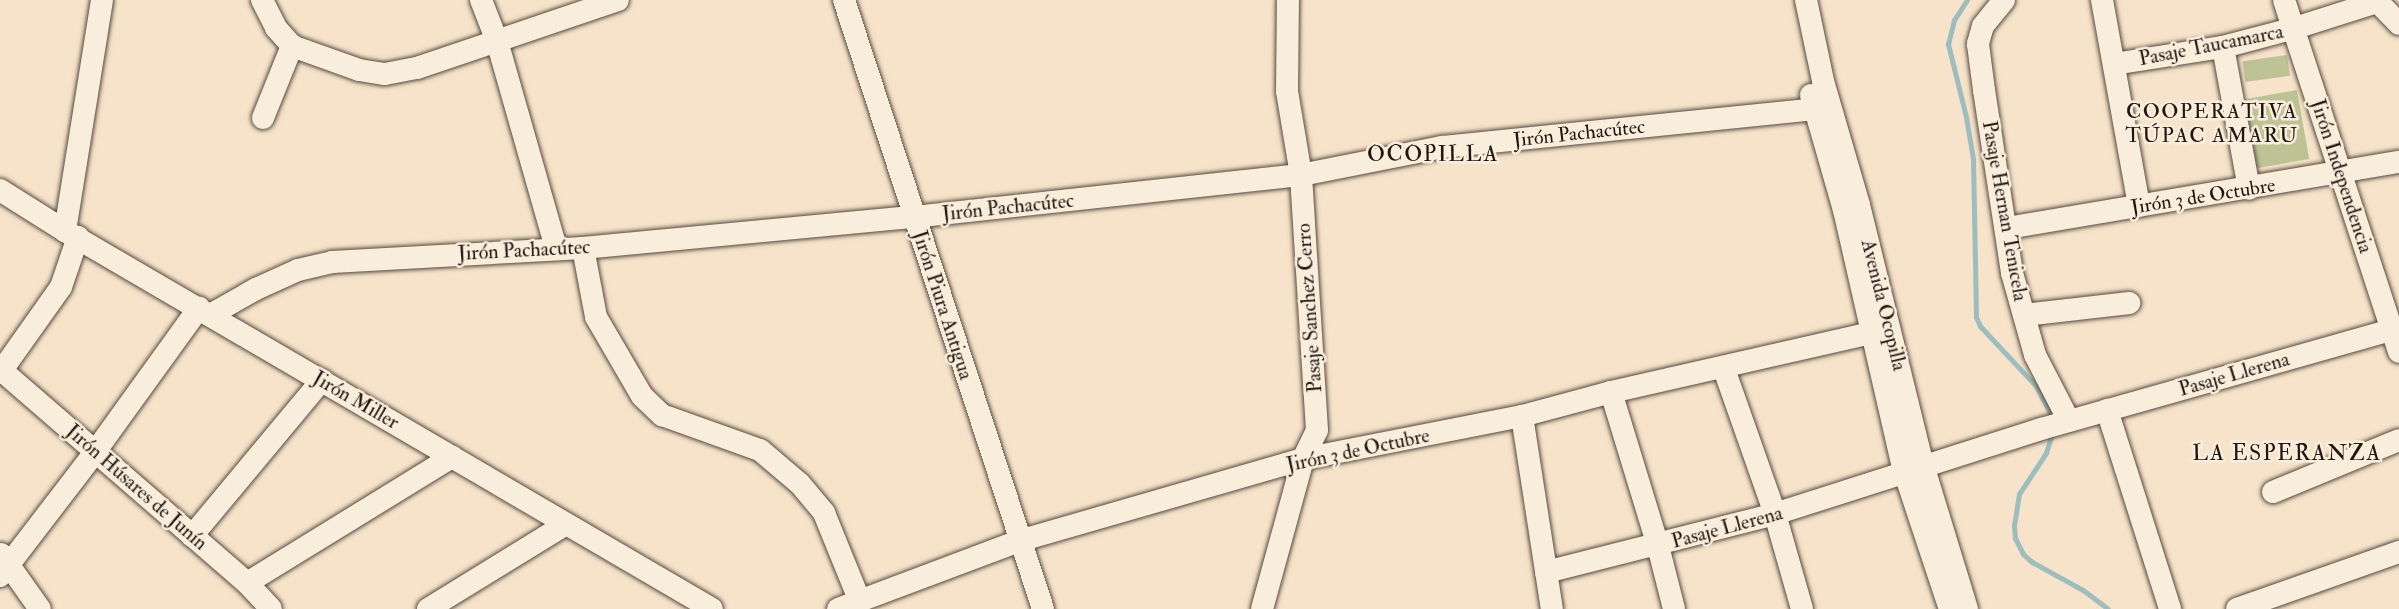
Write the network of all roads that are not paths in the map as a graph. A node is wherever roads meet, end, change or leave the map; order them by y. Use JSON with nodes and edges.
{"nodes":[{"id":1,"x":102,"y":0,"type":"edge"},
{"id":2,"x":262,"y":0,"type":"edge"},
{"id":3,"x":481,"y":0,"type":"edge"},
{"id":4,"x":618,"y":0,"type":"edge"},
{"id":5,"x":844,"y":0,"type":"edge"},
{"id":6,"x":1288,"y":0,"type":"edge"},
{"id":7,"x":1790,"y":0,"type":"edge"},
{"id":8,"x":1806,"y":0,"type":"edge"},
{"id":9,"x":2004,"y":0,"type":"edge"},
{"id":10,"x":2102,"y":0,"type":"edge"},
{"id":11,"x":2284,"y":0,"type":"edge"},
{"id":12,"x":2376,"y":1,"type":"edge"},
{"id":13,"x":2399,"y":24,"type":"edge"},
{"id":14,"x":2295,"y":28,"type":"junction"},
{"id":15,"x":497,"y":41,"type":"junction"},
{"id":16,"x":292,"y":46,"type":"junction"},
{"id":17,"x":2223,"y":47,"type":"junction"},
{"id":18,"x":2114,"y":64,"type":"junction"},
{"id":19,"x":1814,"y":110,"type":"junction"},
{"id":20,"x":263,"y":118,"type":"dead end"},
{"id":21,"x":2399,"y":162,"type":"edge"},
{"id":22,"x":2340,"y":174,"type":"junction"},
{"id":23,"x":1301,"y":175,"type":"junction"},
{"id":24,"x":2249,"y":189,"type":"junction"},
{"id":25,"x":0,"y":190,"type":"edge"},
{"id":26,"x":2139,"y":206,"type":"junction"},
{"id":27,"x":914,"y":217,"type":"junction"},
{"id":28,"x":2007,"y":228,"type":"junction"},
{"id":29,"x":71,"y":234,"type":"junction"},
{"id":30,"x":556,"y":248,"type":"junction"},
{"id":31,"x":583,"y":248,"type":"junction"},
{"id":32,"x":2129,"y":303,"type":"dead end"},
{"id":33,"x":204,"y":311,"type":"junction"},
{"id":34,"x":2024,"y":315,"type":"junction"},
{"id":35,"x":2395,"y":329,"type":"edge"},
{"id":36,"x":1881,"y":332,"type":"junction"},
{"id":37,"x":2399,"y":352,"type":"edge"},
{"id":38,"x":1724,"y":369,"type":"junction"},
{"id":39,"x":1,"y":371,"type":"edge"},
{"id":40,"x":322,"y":380,"type":"junction"},
{"id":41,"x":1611,"y":392,"type":"junction"},
{"id":42,"x":2107,"y":410,"type":"junction"},
{"id":43,"x":1522,"y":416,"type":"junction"},
{"id":44,"x":2069,"y":421,"type":"junction"},
{"id":45,"x":2399,"y":440,"type":"edge"},
{"id":46,"x":95,"y":452,"type":"junction"},
{"id":47,"x":452,"y":457,"type":"junction"},
{"id":48,"x":1303,"y":459,"type":"junction"},
{"id":49,"x":1914,"y":468,"type":"junction"},
{"id":50,"x":2273,"y":492,"type":"dead end"},
{"id":51,"x":1775,"y":514,"type":"junction"},
{"id":52,"x":566,"y":524,"type":"junction"},
{"id":53,"x":192,"y":536,"type":"junction"},
{"id":54,"x":1019,"y":541,"type":"junction"},
{"id":55,"x":1658,"y":546,"type":"junction"},
{"id":56,"x":2399,"y":552,"type":"edge"},
{"id":57,"x":3,"y":564,"type":"edge"},
{"id":58,"x":1546,"y":572,"type":"junction"},
{"id":59,"x":247,"y":583,"type":"junction"},
{"id":60,"x":859,"y":599,"type":"junction"},
{"id":61,"x":40,"y":609,"type":"edge"},
{"id":62,"x":271,"y":609,"type":"edge"},
{"id":63,"x":428,"y":609,"type":"edge"},
{"id":64,"x":712,"y":609,"type":"edge"},
{"id":65,"x":838,"y":609,"type":"edge"},
{"id":66,"x":1043,"y":609,"type":"edge"},
{"id":67,"x":1262,"y":609,"type":"edge"},
{"id":68,"x":1552,"y":609,"type":"edge"},
{"id":69,"x":1674,"y":609,"type":"edge"},
{"id":70,"x":1802,"y":609,"type":"edge"},
{"id":71,"x":1950,"y":609,"type":"edge"},
{"id":72,"x":1967,"y":609,"type":"edge"},
{"id":73,"x":2170,"y":609,"type":"edge"},
{"id":74,"x":2237,"y":609,"type":"edge"}],
"edges":[{"from":1,"to":29,"type":"street"},
{"from":2,"to":16,"type":"street"},
{"from":3,"to":15,"type":"street"},
{"from":4,"to":15,"type":"street"},
{"from":5,"to":27,"type":"street","name":"Jirón Piura Antigua"},
{"from":6,"to":23,"type":"street","name":"Pasaje Sanchez Cerro"},
{"from":7,"to":19,"type":"street","name":"Avenida Ocopilla"},
{"from":8,"to":36,"type":"street","name":"Avenida Ocopilla"},
{"from":9,"to":28,"type":"street","name":"Pasaje Hernan Tenicela"},
{"from":10,"to":18,"type":"street"},
{"from":11,"to":14,"type":"street","name":"Jirón Independencia"},
{"from":12,"to":13,"type":"street"},
{"from":12,"to":14,"type":"street","name":"Pasaje Taucamarca"},
{"from":14,"to":17,"type":"street","name":"Pasaje Taucamarca"},
{"from":14,"to":22,"type":"street","name":"Jirón Independencia"},
{"from":15,"to":16,"type":"street"},
{"from":15,"to":30,"type":"street"},
{"from":16,"to":20,"type":"street"},
{"from":17,"to":18,"type":"street","name":"Pasaje Taucamarca"},
{"from":17,"to":24,"type":"street"},
{"from":18,"to":26,"type":"street"},
{"from":19,"to":23,"type":"street","name":"Jirón Pachacútec"},
{"from":19,"to":36,"type":"street","name":"Avenida Ocopilla"},
{"from":21,"to":22,"type":"street","name":"Jirón 3 de Octubre"},
{"from":22,"to":24,"type":"street","name":"Jirón 3 de Octubre"},
{"from":22,"to":35,"type":"street","name":"Jirón Independencia"},
{"from":23,"to":27,"type":"street","name":"Jirón Pachacútec"},
{"from":23,"to":48,"type":"street","name":"Pasaje Sanchez Cerro"},
{"from":24,"to":26,"type":"street","name":"Jirón 3 de Octubre"},
{"from":25,"to":29,"type":"street","name":"Jirón Miller"},
{"from":26,"to":28,"type":"street","name":"Jirón 3 de Octubre"},
{"from":27,"to":31,"type":"street","name":"Jirón Pachacútec"},
{"from":27,"to":54,"type":"street","name":"Jirón Piura Antigua"},
{"from":28,"to":34,"type":"street","name":"Pasaje Hernan Tenicela"},
{"from":29,"to":33,"type":"street","name":"Jirón Miller"},
{"from":29,"to":39,"type":"street"},
{"from":30,"to":31,"type":"street","name":"Jirón Pachacútec"},
{"from":30,"to":33,"type":"street","name":"Jirón Pachacútec"},
{"from":31,"to":60,"type":"street"},
{"from":32,"to":34,"type":"street"},
{"from":33,"to":40,"type":"street","name":"Jirón Miller"},
{"from":33,"to":46,"type":"street"},
{"from":34,"to":44,"type":"street","name":"Pasaje Hernan Tenicela"},
{"from":35,"to":37,"type":"street","name":"Jirón Independencia"},
{"from":35,"to":42,"type":"street","name":"Pasaje Llerena"},
{"from":36,"to":38,"type":"street","name":"Jirón 3 de Octubre"},
{"from":36,"to":49,"type":"street","name":"Avenida Ocopilla"},
{"from":38,"to":41,"type":"street","name":"Jirón 3 de Octubre"},
{"from":38,"to":51,"type":"street"},
{"from":39,"to":46,"type":"street","name":"Jirón Húsares de Junín"},
{"from":40,"to":47,"type":"street","name":"Jirón Miller"},
{"from":40,"to":53,"type":"street"},
{"from":41,"to":43,"type":"street","name":"Jirón 3 de Octubre"},
{"from":41,"to":55,"type":"street"},
{"from":42,"to":44,"type":"street","name":"Pasaje Llerena"},
{"from":42,"to":73,"type":"street"},
{"from":43,"to":48,"type":"street","name":"Jirón 3 de Octubre"},
{"from":43,"to":58,"type":"street"},
{"from":44,"to":49,"type":"street","name":"Pasaje Llerena"},
{"from":45,"to":50,"type":"street"},
{"from":46,"to":53,"type":"street","name":"Jirón Húsares de Junín"},
{"from":46,"to":57,"type":"street"},
{"from":47,"to":52,"type":"street","name":"Jirón Miller"},
{"from":47,"to":59,"type":"street"},
{"from":48,"to":54,"type":"street","name":"Jirón 3 de Octubre"},
{"from":48,"to":67,"type":"street","name":"Pasaje Sanchez Cerro"},
{"from":49,"to":51,"type":"street","name":"Pasaje Llerena"},
{"from":49,"to":71,"type":"street","name":"Avenida Ocopilla"},
{"from":49,"to":72,"type":"street","name":"Avenida Ocopilla"},
{"from":51,"to":55,"type":"street","name":"Pasaje Llerena"},
{"from":51,"to":70,"type":"street"},
{"from":52,"to":63,"type":"street"},
{"from":52,"to":64,"type":"street","name":"Jirón Miller"},
{"from":53,"to":59,"type":"street","name":"Jirón Húsares de Junín"},
{"from":54,"to":60,"type":"street","name":"Jirón 3 de Octubre"},
{"from":54,"to":66,"type":"street","name":"Jirón Piura Antigua"},
{"from":55,"to":58,"type":"street","name":"Pasaje Llerena"},
{"from":55,"to":69,"type":"street"},
{"from":56,"to":74,"type":"street"},
{"from":57,"to":61,"type":"street"},
{"from":58,"to":68,"type":"street"},
{"from":59,"to":62,"type":"street","name":"Jirón Húsares de Junín"},
{"from":60,"to":65,"type":"street","name":"Jirón 3 de Octubre"}]}
